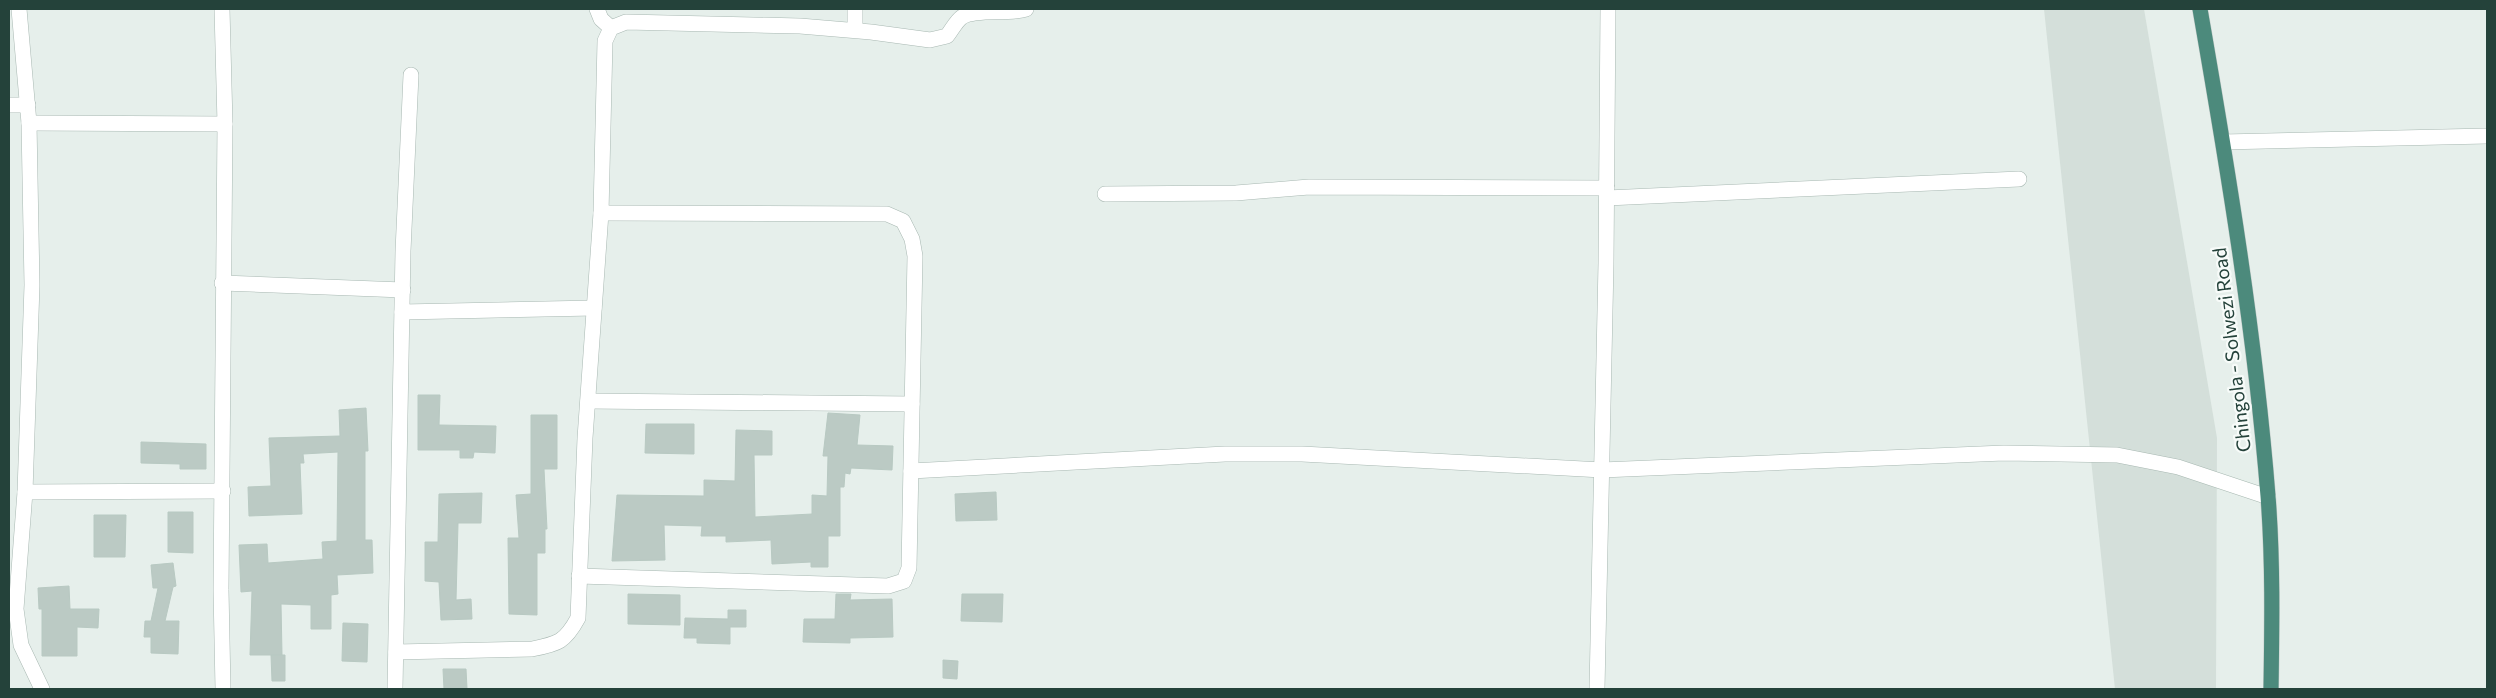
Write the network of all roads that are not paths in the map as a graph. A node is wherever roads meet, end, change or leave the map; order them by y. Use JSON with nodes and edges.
{"nodes":[{"id":1,"x":19,"y":9,"type":"edge"},
{"id":2,"x":222,"y":9,"type":"edge"},
{"id":3,"x":597,"y":9,"type":"edge"},
{"id":4,"x":855,"y":9,"type":"edge"},
{"id":5,"x":1026,"y":9,"type":"edge"},
{"id":6,"x":1608,"y":9,"type":"edge"},
{"id":7,"x":2200,"y":9,"type":"edge"},
{"id":8,"x":611,"y":28,"type":"junction"},
{"id":9,"x":855,"y":30,"type":"junction"},
{"id":10,"x":411,"y":75,"type":"dead end"},
{"id":11,"x":9,"y":105,"type":"edge"},
{"id":12,"x":28,"y":105,"type":"junction"},
{"id":13,"x":29,"y":122,"type":"junction"},
{"id":14,"x":225,"y":124,"type":"junction"},
{"id":15,"x":2487,"y":136,"type":"edge"},
{"id":16,"x":2223,"y":142,"type":"junction"},
{"id":17,"x":2019,"y":179,"type":"dead end"},
{"id":18,"x":1607,"y":193,"type":"junction"},
{"id":19,"x":1104,"y":194,"type":"dead end"},
{"id":20,"x":601,"y":213,"type":"junction"},
{"id":21,"x":222,"y":283,"type":"junction"},
{"id":22,"x":403,"y":290,"type":"junction"},
{"id":23,"x":594,"y":308,"type":"junction"},
{"id":24,"x":402,"y":312,"type":"junction"},
{"id":25,"x":588,"y":401,"type":"junction"},
{"id":26,"x":912,"y":404,"type":"junction"},
{"id":27,"x":1602,"y":470,"type":"junction"},
{"id":28,"x":911,"y":471,"type":"junction"},
{"id":29,"x":223,"y":491,"type":"junction"},
{"id":30,"x":25,"y":492,"type":"junction"},
{"id":31,"x":2268,"y":497,"type":"junction"},
{"id":32,"x":579,"y":576,"type":"junction"},
{"id":33,"x":396,"y":652,"type":"junction"},
{"id":34,"x":42,"y":689,"type":"edge"},
{"id":35,"x":223,"y":689,"type":"edge"},
{"id":36,"x":395,"y":689,"type":"edge"},
{"id":37,"x":1597,"y":689,"type":"edge"},
{"id":38,"x":2271,"y":689,"type":"edge"}],
"edges":[{"from":1,"to":12,"type":"street"},
{"from":2,"to":14,"type":"street"},
{"from":3,"to":8,"type":"street"},
{"from":4,"to":9,"type":"street"},
{"from":5,"to":9,"type":"street"},
{"from":6,"to":18,"type":"street"},
{"from":7,"to":16,"type":"highway","name":"Chingola - Solwezi Road"},
{"from":8,"to":9,"type":"street"},
{"from":8,"to":20,"type":"street"},
{"from":10,"to":22,"type":"street"},
{"from":11,"to":12,"type":"street"},
{"from":12,"to":13,"type":"street"},
{"from":13,"to":14,"type":"street"},
{"from":13,"to":30,"type":"street"},
{"from":14,"to":21,"type":"street"},
{"from":15,"to":16,"type":"street"},
{"from":16,"to":31,"type":"highway","name":"Chingola - Solwezi Road"},
{"from":17,"to":18,"type":"street"},
{"from":18,"to":19,"type":"street"},
{"from":18,"to":27,"type":"street"},
{"from":20,"to":23,"type":"street"},
{"from":20,"to":26,"type":"street"},
{"from":21,"to":22,"type":"street"},
{"from":21,"to":29,"type":"street"},
{"from":22,"to":24,"type":"street"},
{"from":23,"to":24,"type":"street"},
{"from":23,"to":25,"type":"street"},
{"from":24,"to":33,"type":"street"},
{"from":25,"to":26,"type":"street"},
{"from":25,"to":32,"type":"street"},
{"from":26,"to":28,"type":"street"},
{"from":27,"to":28,"type":"street"},
{"from":27,"to":31,"type":"street"},
{"from":27,"to":37,"type":"street"},
{"from":28,"to":32,"type":"street"},
{"from":29,"to":30,"type":"street"},
{"from":29,"to":35,"type":"street"},
{"from":30,"to":34,"type":"street"},
{"from":31,"to":38,"type":"highway","name":"Chingola - Solwezi Road"},
{"from":32,"to":33,"type":"street"},
{"from":33,"to":36,"type":"street"}]}
